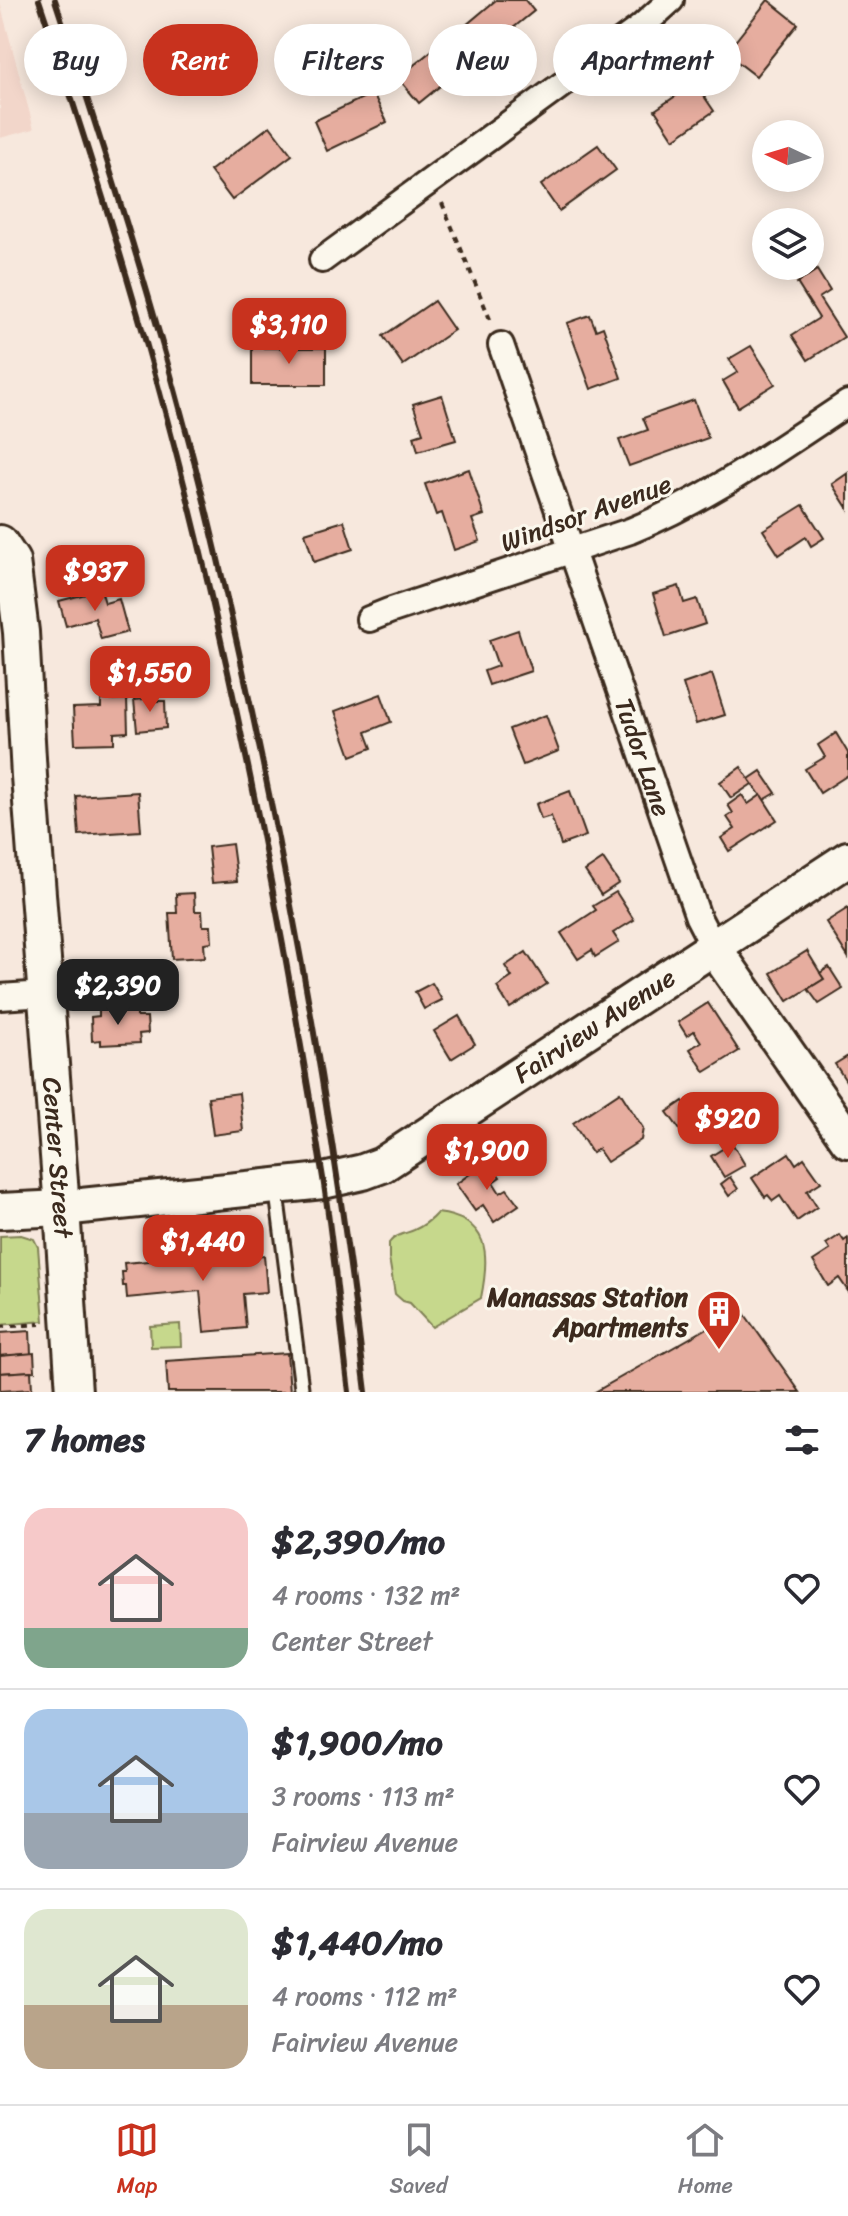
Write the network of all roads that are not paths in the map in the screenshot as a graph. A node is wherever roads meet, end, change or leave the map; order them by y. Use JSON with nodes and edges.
{"nodes":[{"id":1,"x":671,"y":0,"type":"edge"},
{"id":2,"x":322,"y":260,"type":"dead end"},
{"id":3,"x":501,"y":345,"type":"road end"},
{"id":4,"x":848,"y":403,"type":"edge"},
{"id":5,"x":0,"y":543,"type":"edge"},
{"id":6,"x":572,"y":551,"type":"junction"},
{"id":7,"x":369,"y":619,"type":"dead end"},
{"id":8,"x":848,"y":859,"type":"edge"},
{"id":9,"x":714,"y":948,"type":"junction"},
{"id":10,"x":45,"y":994,"type":"junction"},
{"id":11,"x":0,"y":997,"type":"edge"},
{"id":12,"x":848,"y":1140,"type":"edge"},
{"id":13,"x":276,"y":1186,"type":"junction"},
{"id":14,"x":62,"y":1208,"type":"junction"},
{"id":15,"x":0,"y":1211,"type":"edge"},
{"id":16,"x":74,"y":1392,"type":"edge"},
{"id":17,"x":302,"y":1392,"type":"edge"}],
"edges":[{"from":1,"to":2,"type":"street"},
{"from":3,"to":6,"type":"street","name":"Tudor Lane"},
{"from":4,"to":6,"type":"street","name":"Windsor Avenue"},
{"from":5,"to":10,"type":"main road","name":"Center Street"},
{"from":6,"to":7,"type":"street","name":"Windsor Avenue"},
{"from":6,"to":9,"type":"street","name":"Tudor Lane"},
{"from":8,"to":9,"type":"main road","name":"Fairview Avenue"},
{"from":9,"to":12,"type":"main road","name":"Tudor Lane"},
{"from":9,"to":13,"type":"main road","name":"Fairview Avenue"},
{"from":10,"to":11,"type":"street"},
{"from":10,"to":14,"type":"main road","name":"Center Street"},
{"from":13,"to":14,"type":"main road","name":"Fairview Avenue"},
{"from":13,"to":17,"type":"lane"},
{"from":14,"to":15,"type":"main road","name":"Fairview Avenue"},
{"from":14,"to":16,"type":"main road","name":"Center Street"}]}
